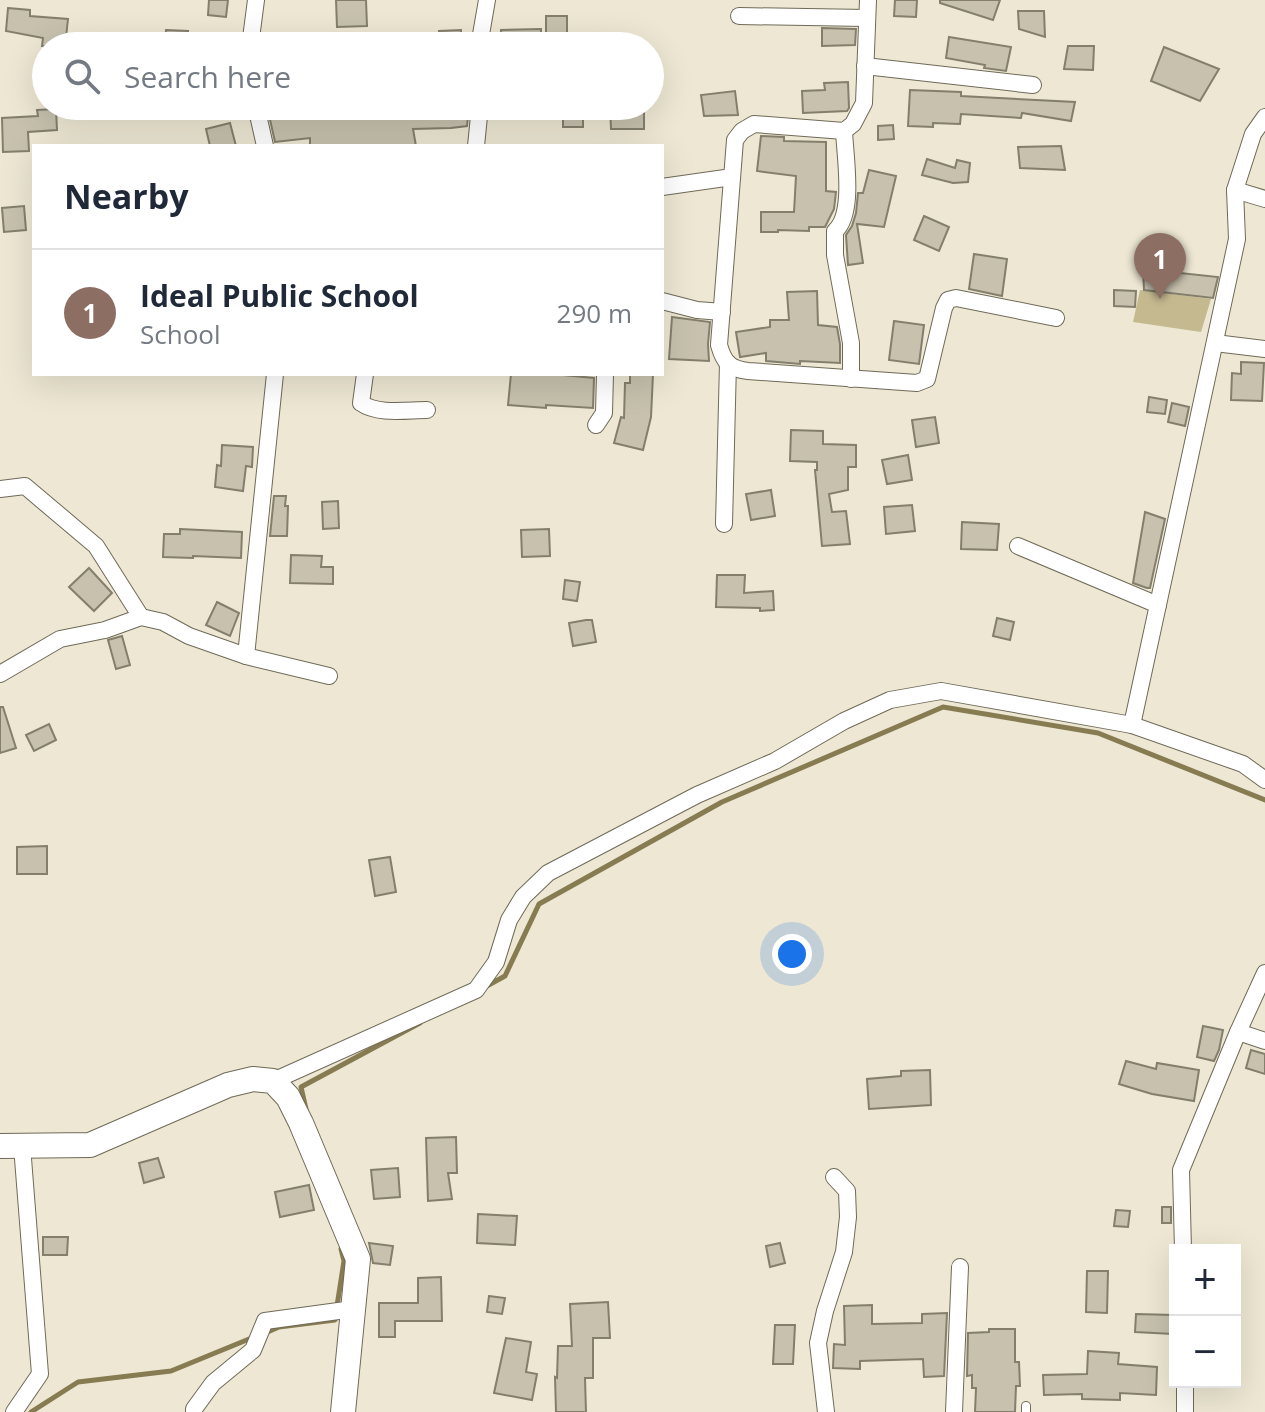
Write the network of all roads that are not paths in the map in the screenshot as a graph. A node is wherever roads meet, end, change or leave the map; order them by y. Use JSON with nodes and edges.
{"nodes":[{"id":1,"x":256,"y":0,"type":"edge"},
{"id":2,"x":487,"y":0,"type":"edge"},
{"id":3,"x":868,"y":0,"type":"edge"},
{"id":4,"x":739,"y":16,"type":"dead end"},
{"id":5,"x":867,"y":18,"type":"junction"},
{"id":6,"x":252,"y":32,"type":"edge"},
{"id":7,"x":481,"y":32,"type":"edge"},
{"id":8,"x":865,"y":66,"type":"junction"},
{"id":9,"x":1033,"y":85,"type":"dead end"},
{"id":10,"x":1265,"y":117,"type":"edge"},
{"id":11,"x":259,"y":120,"type":"edge"},
{"id":12,"x":479,"y":120,"type":"edge"},
{"id":13,"x":844,"y":131,"type":"junction"},
{"id":14,"x":265,"y":144,"type":"edge"},
{"id":15,"x":476,"y":144,"type":"edge"},
{"id":16,"x":732,"y":177,"type":"junction"},
{"id":17,"x":664,"y":187,"type":"edge"},
{"id":18,"x":1235,"y":190,"type":"junction"},
{"id":19,"x":1265,"y":199,"type":"edge"},
{"id":20,"x":664,"y":302,"type":"edge"},
{"id":21,"x":722,"y":312,"type":"junction"},
{"id":22,"x":1056,"y":318,"type":"dead end"},
{"id":23,"x":1215,"y":343,"type":"junction"},
{"id":24,"x":1265,"y":349,"type":"edge"},
{"id":25,"x":728,"y":363,"type":"junction"},
{"id":26,"x":275,"y":376,"type":"edge"},
{"id":27,"x":365,"y":376,"type":"edge"},
{"id":28,"x":605,"y":376,"type":"edge"},
{"id":29,"x":851,"y":379,"type":"junction"},
{"id":30,"x":427,"y":410,"type":"dead end"},
{"id":31,"x":596,"y":425,"type":"dead end"},
{"id":32,"x":0,"y":489,"type":"edge"},
{"id":33,"x":724,"y":524,"type":"dead end"},
{"id":34,"x":1018,"y":546,"type":"dead end"},
{"id":35,"x":1158,"y":605,"type":"junction"},
{"id":36,"x":141,"y":617,"type":"junction"},
{"id":37,"x":246,"y":656,"type":"junction"},
{"id":38,"x":0,"y":674,"type":"edge"},
{"id":39,"x":329,"y":676,"type":"dead end"},
{"id":40,"x":1132,"y":725,"type":"junction"},
{"id":41,"x":1265,"y":758,"type":"edge"},
{"id":42,"x":1262,"y":778,"type":"edge"},
{"id":43,"x":1265,"y":973,"type":"edge"},
{"id":44,"x":1238,"y":1032,"type":"junction"},
{"id":45,"x":1265,"y":1041,"type":"edge"},
{"id":46,"x":273,"y":1081,"type":"junction"},
{"id":47,"x":11,"y":1146,"type":"edge"},
{"id":48,"x":834,"y":1177,"type":"dead end"},
{"id":49,"x":1183,"y":1244,"type":"edge"},
{"id":50,"x":960,"y":1267,"type":"dead end"},
{"id":51,"x":353,"y":1309,"type":"junction"},
{"id":52,"x":1185,"y":1388,"type":"edge"},
{"id":53,"x":14,"y":1412,"type":"edge"},
{"id":54,"x":194,"y":1412,"type":"edge"},
{"id":55,"x":343,"y":1412,"type":"edge"},
{"id":56,"x":826,"y":1412,"type":"edge"},
{"id":57,"x":954,"y":1412,"type":"edge"},
{"id":58,"x":1185,"y":1412,"type":"edge"}],
"edges":[{"from":1,"to":6,"type":"street"},
{"from":2,"to":7,"type":"street"},
{"from":3,"to":5,"type":"street"},
{"from":4,"to":5,"type":"street"},
{"from":5,"to":8,"type":"street"},
{"from":8,"to":9,"type":"street"},
{"from":8,"to":13,"type":"street"},
{"from":10,"to":18,"type":"street"},
{"from":11,"to":14,"type":"street"},
{"from":12,"to":15,"type":"street"},
{"from":13,"to":16,"type":"street"},
{"from":13,"to":29,"type":"street"},
{"from":16,"to":17,"type":"street"},
{"from":16,"to":21,"type":"street"},
{"from":18,"to":19,"type":"street"},
{"from":18,"to":23,"type":"street"},
{"from":20,"to":21,"type":"street"},
{"from":21,"to":25,"type":"street"},
{"from":22,"to":29,"type":"street"},
{"from":23,"to":24,"type":"street"},
{"from":23,"to":35,"type":"street"},
{"from":25,"to":29,"type":"street"},
{"from":25,"to":33,"type":"street"},
{"from":26,"to":37,"type":"street"},
{"from":27,"to":30,"type":"street"},
{"from":28,"to":31,"type":"street"},
{"from":32,"to":36,"type":"street"},
{"from":34,"to":35,"type":"street"},
{"from":35,"to":40,"type":"street"},
{"from":36,"to":37,"type":"street"},
{"from":36,"to":38,"type":"street"},
{"from":37,"to":39,"type":"street"},
{"from":40,"to":42,"type":"street"},
{"from":40,"to":46,"type":"street"},
{"from":41,"to":42,"type":"street"},
{"from":43,"to":44,"type":"street"},
{"from":44,"to":45,"type":"street"},
{"from":44,"to":49,"type":"street"},
{"from":46,"to":47,"type":"street"},
{"from":46,"to":51,"type":"street"},
{"from":47,"to":53,"type":"street"},
{"from":48,"to":56,"type":"street"},
{"from":50,"to":57,"type":"street"},
{"from":51,"to":54,"type":"street"},
{"from":51,"to":55,"type":"street"},
{"from":52,"to":58,"type":"street"}]}
